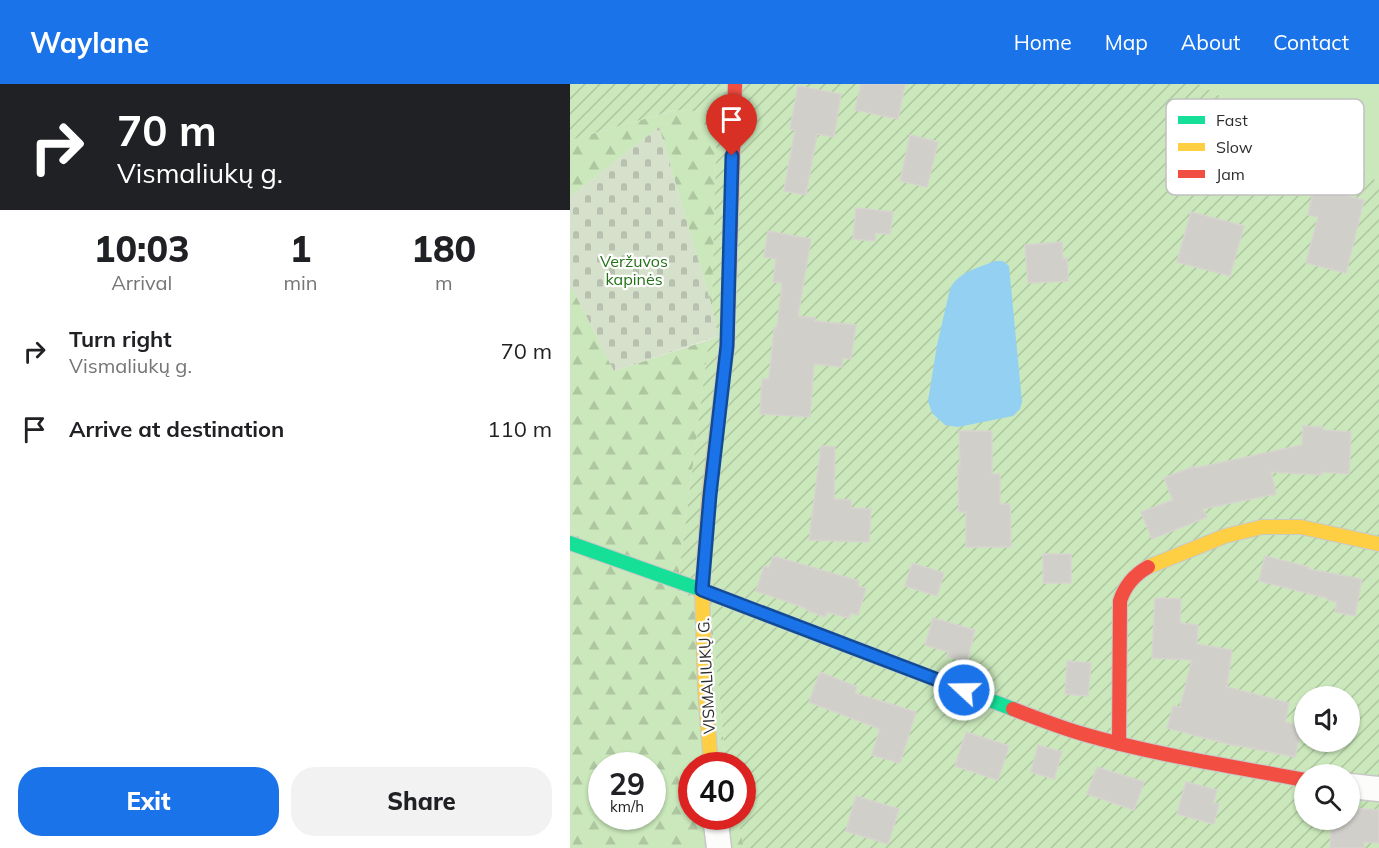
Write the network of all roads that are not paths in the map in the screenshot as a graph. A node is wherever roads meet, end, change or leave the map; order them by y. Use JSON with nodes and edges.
{"nodes":[{"id":1,"x":735,"y":84,"type":"edge"},
{"id":2,"x":570,"y":543,"type":"edge"},
{"id":3,"x":1379,"y":544,"type":"edge"},
{"id":4,"x":702,"y":590,"type":"junction"},
{"id":5,"x":1119,"y":744,"type":"junction"},
{"id":6,"x":710,"y":752,"type":"edge"},
{"id":7,"x":1294,"y":778,"type":"edge"},
{"id":8,"x":1360,"y":787,"type":"edge"},
{"id":9,"x":1379,"y":789,"type":"edge"},
{"id":10,"x":717,"y":830,"type":"edge"},
{"id":11,"x":719,"y":848,"type":"edge"}],
"edges":[{"from":1,"to":4,"type":"street","name":"VISMALIUKŲ G."},
{"from":2,"to":4,"type":"street"},
{"from":3,"to":5,"type":"street"},
{"from":4,"to":5,"type":"street"},
{"from":4,"to":6,"type":"street","name":"VISMALIUKŲ G."},
{"from":5,"to":7,"type":"street"},
{"from":8,"to":9,"type":"street"},
{"from":10,"to":11,"type":"street"}]}
